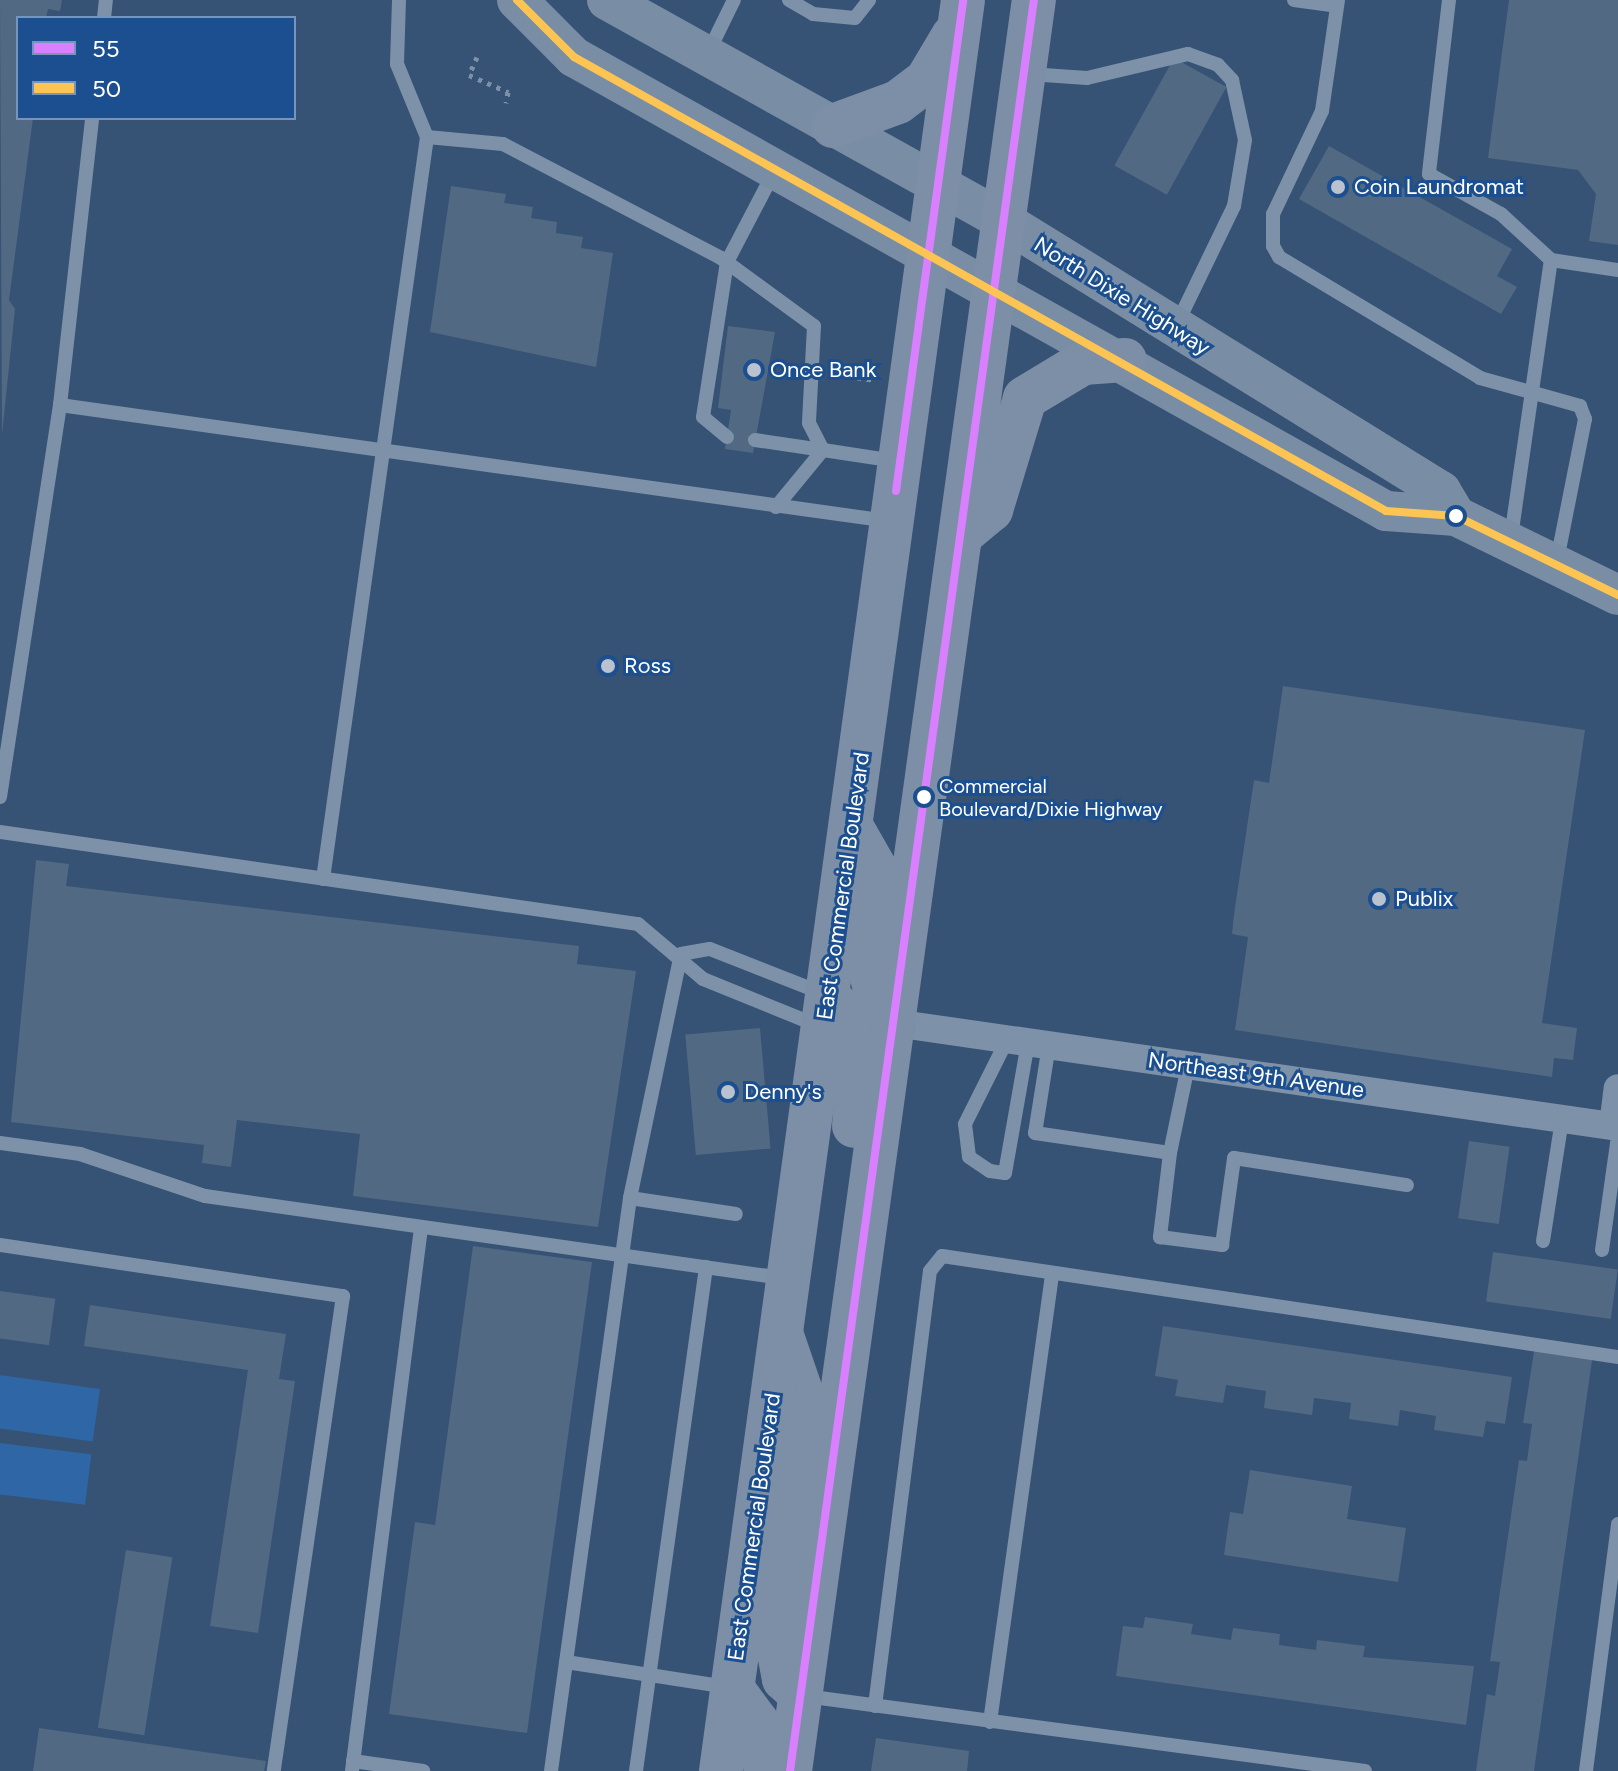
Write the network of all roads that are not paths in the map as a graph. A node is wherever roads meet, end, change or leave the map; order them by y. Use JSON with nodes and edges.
{"nodes":[{"id":1,"x":399,"y":0,"type":"edge"},
{"id":2,"x":517,"y":0,"type":"edge"},
{"id":3,"x":607,"y":0,"type":"edge"},
{"id":4,"x":734,"y":0,"type":"edge"},
{"id":5,"x":789,"y":0,"type":"edge"},
{"id":6,"x":869,"y":0,"type":"edge"},
{"id":7,"x":1034,"y":0,"type":"edge"},
{"id":8,"x":1294,"y":0,"type":"edge"},
{"id":9,"x":1449,"y":0,"type":"edge"},
{"id":10,"x":1338,"y":3,"type":"edge"},
{"id":11,"x":960,"y":14,"type":"edge"},
{"id":12,"x":707,"y":55,"type":"junction"},
{"id":13,"x":1024,"y":73,"type":"junction"},
{"id":14,"x":92,"y":120,"type":"edge"},
{"id":15,"x":833,"y":126,"type":"junction"},
{"id":16,"x":427,"y":137,"type":"junction"},
{"id":17,"x":776,"y":168,"type":"junction"},
{"id":18,"x":935,"y":184,"type":"junction"},
{"id":19,"x":1004,"y":221,"type":"junction"},
{"id":20,"x":924,"y":247,"type":"junction"},
{"id":21,"x":1551,"y":260,"type":"junction"},
{"id":22,"x":727,"y":262,"type":"junction"},
{"id":23,"x":1618,"y":270,"type":"edge"},
{"id":24,"x":994,"y":287,"type":"junction"},
{"id":25,"x":1173,"y":331,"type":"junction"},
{"id":26,"x":1125,"y":360,"type":"junction"},
{"id":27,"x":1532,"y":389,"type":"junction"},
{"id":28,"x":60,"y":405,"type":"junction"},
{"id":29,"x":727,"y":437,"type":"dead end"},
{"id":30,"x":755,"y":440,"type":"dead end"},
{"id":31,"x":823,"y":450,"type":"junction"},
{"id":32,"x":384,"y":454,"type":"junction"},
{"id":33,"x":900,"y":462,"type":"junction"},
{"id":34,"x":776,"y":507,"type":"junction"},
{"id":35,"x":1456,"y":516,"type":"junction"},
{"id":36,"x":892,"y":522,"type":"junction"},
{"id":37,"x":960,"y":535,"type":"junction"},
{"id":38,"x":1511,"y":537,"type":"junction"},
{"id":39,"x":1557,"y":562,"type":"junction"},
{"id":40,"x":1618,"y":595,"type":"edge"},
{"id":41,"x":0,"y":797,"type":"edge"},
{"id":42,"x":851,"y":826,"type":"junction"},
{"id":43,"x":0,"y":832,"type":"edge"},
{"id":44,"x":323,"y":879,"type":"junction"},
{"id":45,"x":681,"y":954,"type":"junction"},
{"id":46,"x":826,"y":1012,"type":"junction"},
{"id":47,"x":894,"y":1023,"type":"junction"},
{"id":48,"x":1028,"y":1043,"type":"junction"},
{"id":49,"x":1188,"y":1066,"type":"junction"},
{"id":50,"x":1618,"y":1088,"type":"edge"},
{"id":51,"x":1562,"y":1119,"type":"junction"},
{"id":52,"x":1616,"y":1129,"type":"edge"},
{"id":53,"x":0,"y":1143,"type":"edge"},
{"id":54,"x":1170,"y":1153,"type":"junction"},
{"id":55,"x":1407,"y":1185,"type":"dead end"},
{"id":56,"x":630,"y":1198,"type":"junction"},
{"id":57,"x":736,"y":1214,"type":"dead end"},
{"id":58,"x":421,"y":1228,"type":"junction"},
{"id":59,"x":1543,"y":1241,"type":"dead end"},
{"id":60,"x":0,"y":1245,"type":"edge"},
{"id":61,"x":1602,"y":1250,"type":"dead end"},
{"id":62,"x":622,"y":1256,"type":"junction"},
{"id":63,"x":706,"y":1267,"type":"junction"},
{"id":64,"x":1052,"y":1273,"type":"junction"},
{"id":65,"x":788,"y":1279,"type":"junction"},
{"id":66,"x":857,"y":1290,"type":"junction"},
{"id":67,"x":781,"y":1334,"type":"junction"},
{"id":68,"x":1618,"y":1357,"type":"edge"},
{"id":69,"x":1618,"y":1524,"type":"edge"},
{"id":70,"x":566,"y":1662,"type":"junction"},
{"id":71,"x":649,"y":1676,"type":"junction"},
{"id":72,"x":732,"y":1688,"type":"junction"},
{"id":73,"x":801,"y":1695,"type":"junction"},
{"id":74,"x":875,"y":1706,"type":"junction"},
{"id":75,"x":990,"y":1722,"type":"junction"},
{"id":76,"x":353,"y":1766,"type":"edge"},
{"id":77,"x":274,"y":1771,"type":"edge"},
{"id":78,"x":423,"y":1771,"type":"edge"},
{"id":79,"x":551,"y":1771,"type":"edge"},
{"id":80,"x":636,"y":1771,"type":"edge"},
{"id":81,"x":721,"y":1771,"type":"edge"},
{"id":82,"x":766,"y":1771,"type":"edge"},
{"id":83,"x":790,"y":1771,"type":"edge"},
{"id":84,"x":1365,"y":1771,"type":"edge"},
{"id":85,"x":1586,"y":1771,"type":"edge"}],
"edges":[{"from":1,"to":16,"type":"lane"},
{"from":2,"to":17,"type":"main road"},
{"from":3,"to":12,"type":"main road","name":"North Dixie Highway"},
{"from":4,"to":12,"type":"lane"},
{"from":5,"to":6,"type":"lane"},
{"from":7,"to":13,"type":"main road"},
{"from":8,"to":10,"type":"lane"},
{"from":9,"to":21,"type":"lane"},
{"from":10,"to":27,"type":"lane"},
{"from":11,"to":15,"type":"main road"},
{"from":11,"to":18,"type":"main road","name":"East Commercial Boulevard"},
{"from":12,"to":15,"type":"main road","name":"North Dixie Highway"},
{"from":13,"to":19,"type":"main road"},
{"from":13,"to":25,"type":"lane"},
{"from":14,"to":28,"type":"lane"},
{"from":15,"to":18,"type":"main road","name":"North Dixie Highway"},
{"from":16,"to":22,"type":"lane"},
{"from":16,"to":32,"type":"lane"},
{"from":17,"to":20,"type":"main road"},
{"from":17,"to":22,"type":"lane"},
{"from":18,"to":19,"type":"main road","name":"North Dixie Highway"},
{"from":18,"to":20,"type":"main road","name":"East Commercial Boulevard"},
{"from":19,"to":24,"type":"main road"},
{"from":19,"to":25,"type":"main road","name":"North Dixie Highway"},
{"from":20,"to":24,"type":"main road"},
{"from":20,"to":33,"type":"main road","name":"East Commercial Boulevard"},
{"from":21,"to":23,"type":"lane"},
{"from":21,"to":27,"type":"lane"},
{"from":22,"to":29,"type":"lane"},
{"from":22,"to":31,"type":"lane"},
{"from":24,"to":26,"type":"main road"},
{"from":24,"to":37,"type":"main road"},
{"from":25,"to":35,"type":"main road","name":"North Dixie Highway"},
{"from":26,"to":35,"type":"main road"},
{"from":26,"to":37,"type":"main road"},
{"from":27,"to":38,"type":"lane"},
{"from":27,"to":39,"type":"lane"},
{"from":28,"to":32,"type":"lane"},
{"from":28,"to":41,"type":"lane"},
{"from":30,"to":31,"type":"lane"},
{"from":31,"to":33,"type":"lane"},
{"from":31,"to":34,"type":"lane"},
{"from":32,"to":34,"type":"lane"},
{"from":32,"to":44,"type":"lane"},
{"from":33,"to":36,"type":"main road","name":"East Commercial Boulevard"},
{"from":34,"to":36,"type":"lane"},
{"from":35,"to":38,"type":"main road"},
{"from":36,"to":42,"type":"main road","name":"East Commercial Boulevard"},
{"from":37,"to":47,"type":"main road"},
{"from":38,"to":39,"type":"main road"},
{"from":39,"to":40,"type":"main road"},
{"from":42,"to":46,"type":"main road","name":"East Commercial Boulevard"},
{"from":42,"to":47,"type":"main road"},
{"from":43,"to":44,"type":"lane"},
{"from":44,"to":45,"type":"lane"},
{"from":45,"to":46,"type":"lane"},
{"from":45,"to":46,"type":"lane"},
{"from":45,"to":56,"type":"lane"},
{"from":46,"to":65,"type":"main road","name":"East Commercial Boulevard"},
{"from":46,"to":66,"type":"main road"},
{"from":47,"to":48,"type":"street","name":"Northeast 9th Avenue"},
{"from":47,"to":66,"type":"main road"},
{"from":48,"to":48,"type":"lane"},
{"from":48,"to":49,"type":"street","name":"Northeast 9th Avenue"},
{"from":48,"to":54,"type":"lane"},
{"from":49,"to":51,"type":"street","name":"Northeast 9th Avenue"},
{"from":49,"to":54,"type":"lane"},
{"from":50,"to":52,"type":"street"},
{"from":51,"to":52,"type":"street","name":"Northeast 9th Avenue"},
{"from":51,"to":59,"type":"lane"},
{"from":52,"to":61,"type":"lane"},
{"from":53,"to":58,"type":"lane"},
{"from":54,"to":55,"type":"lane"},
{"from":56,"to":57,"type":"lane"},
{"from":56,"to":62,"type":"lane"},
{"from":58,"to":62,"type":"lane"},
{"from":58,"to":76,"type":"lane"},
{"from":60,"to":77,"type":"lane"},
{"from":62,"to":63,"type":"lane"},
{"from":62,"to":70,"type":"lane"},
{"from":63,"to":65,"type":"lane"},
{"from":63,"to":71,"type":"lane"},
{"from":64,"to":68,"type":"lane"},
{"from":64,"to":74,"type":"lane"},
{"from":64,"to":75,"type":"lane"},
{"from":65,"to":67,"type":"main road","name":"East Commercial Boulevard"},
{"from":66,"to":73,"type":"main road"},
{"from":67,"to":72,"type":"main road","name":"East Commercial Boulevard"},
{"from":67,"to":73,"type":"main road"},
{"from":69,"to":85,"type":"lane"},
{"from":70,"to":71,"type":"lane"},
{"from":70,"to":79,"type":"lane"},
{"from":71,"to":72,"type":"lane"},
{"from":71,"to":80,"type":"lane"},
{"from":72,"to":81,"type":"main road","name":"East Commercial Boulevard"},
{"from":72,"to":82,"type":"main road"},
{"from":73,"to":74,"type":"lane"},
{"from":73,"to":83,"type":"main road"},
{"from":74,"to":75,"type":"lane"},
{"from":75,"to":84,"type":"lane"},
{"from":76,"to":78,"type":"lane"}]}
